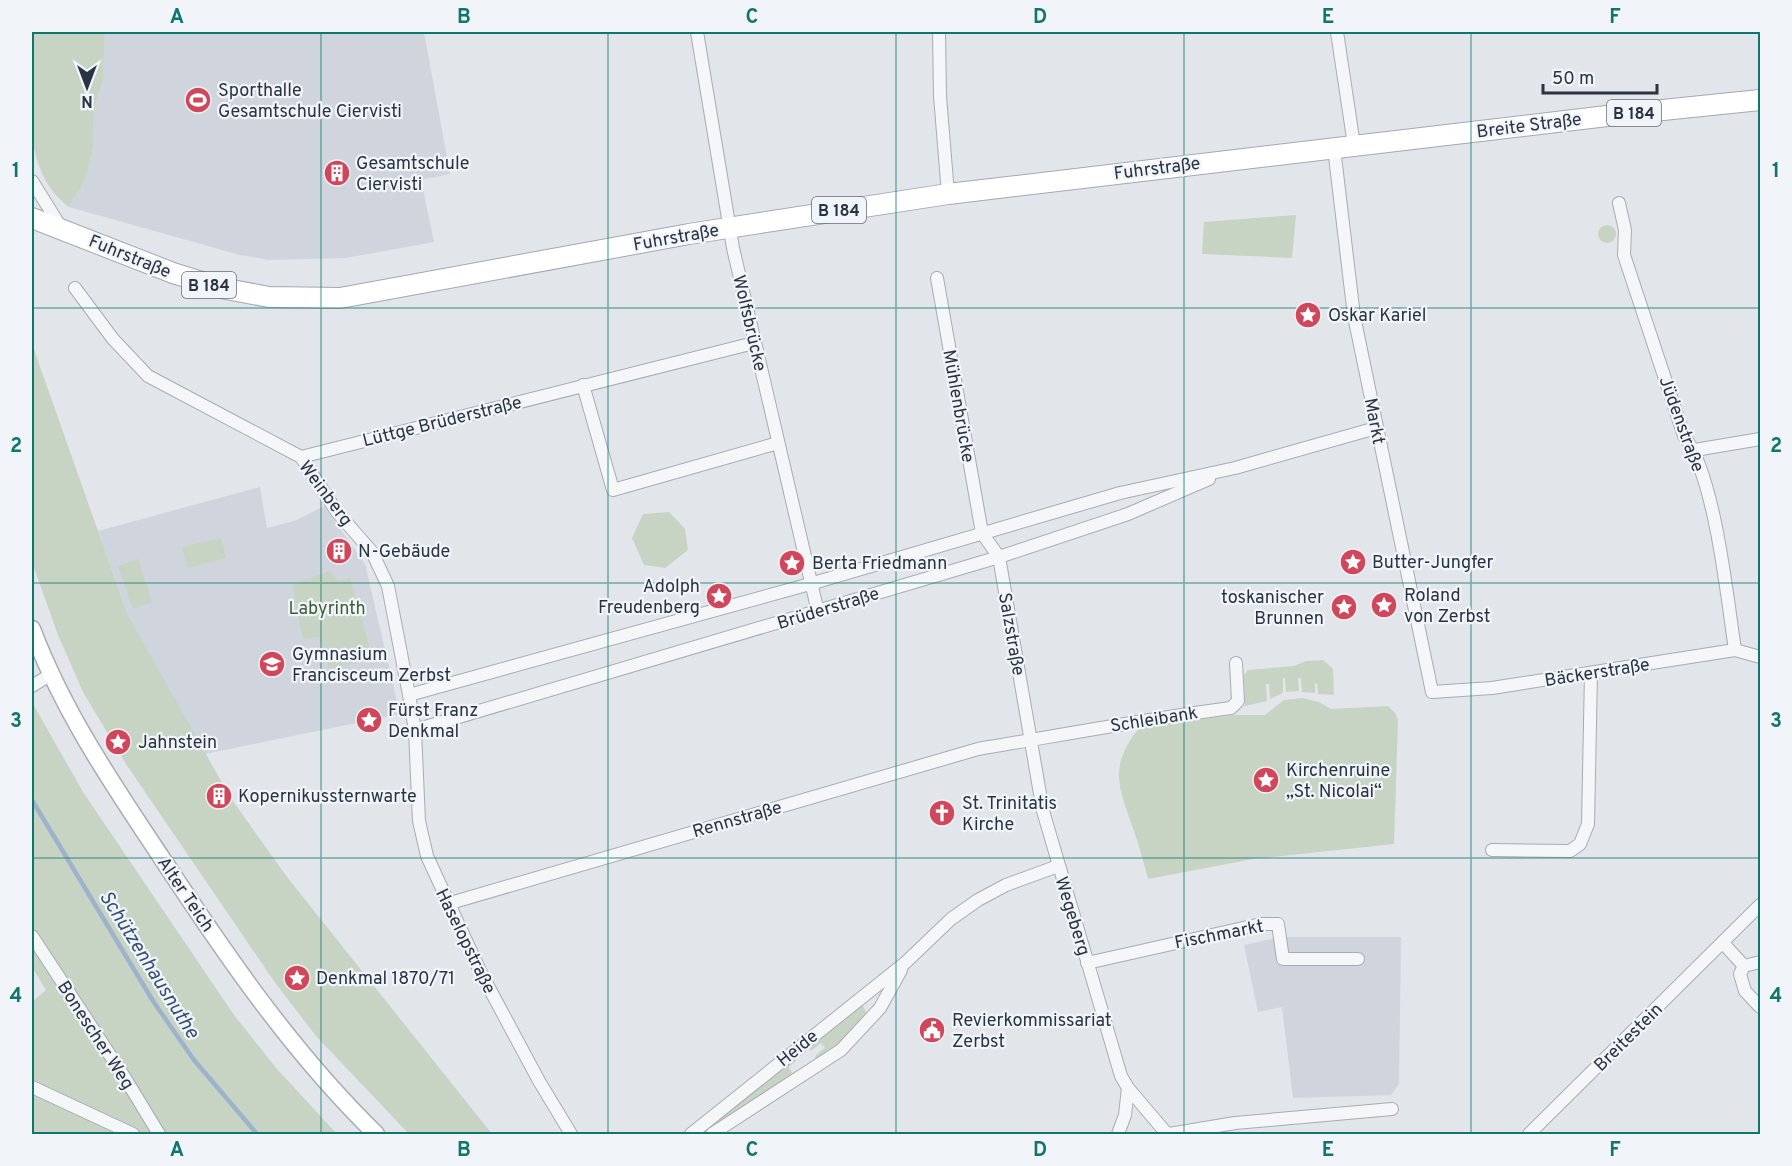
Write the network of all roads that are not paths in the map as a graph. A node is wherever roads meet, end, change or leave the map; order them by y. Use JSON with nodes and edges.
{"nodes":[{"id":1,"x":697,"y":32,"type":"edge"},
{"id":2,"x":939,"y":32,"type":"edge"},
{"id":3,"x":1337,"y":32,"type":"edge"},
{"id":4,"x":1761,"y":100,"type":"edge"},
{"id":5,"x":1354,"y":145,"type":"junction"},
{"id":6,"x":1334,"y":148,"type":"junction"},
{"id":7,"x":32,"y":180,"type":"edge"},
{"id":8,"x":948,"y":194,"type":"junction"},
{"id":9,"x":1620,"y":202,"type":"dead end"},
{"id":10,"x":32,"y":218,"type":"edge"},
{"id":11,"x":729,"y":227,"type":"junction"},
{"id":12,"x":63,"y":230,"type":"junction"},
{"id":13,"x":937,"y":278,"type":"dead end"},
{"id":14,"x":75,"y":288,"type":"dead end"},
{"id":15,"x":754,"y":343,"type":"junction"},
{"id":16,"x":583,"y":385,"type":"junction"},
{"id":17,"x":1376,"y":428,"type":"junction"},
{"id":18,"x":1761,"y":439,"type":"edge"},
{"id":19,"x":778,"y":443,"type":"junction"},
{"id":20,"x":1695,"y":450,"type":"junction"},
{"id":21,"x":301,"y":457,"type":"junction"},
{"id":22,"x":1235,"y":468,"type":"junction"},
{"id":23,"x":982,"y":533,"type":"junction"},
{"id":24,"x":999,"y":557,"type":"junction"},
{"id":25,"x":810,"y":584,"type":"junction"},
{"id":26,"x":818,"y":612,"type":"junction"},
{"id":27,"x":32,"y":629,"type":"edge"},
{"id":28,"x":1736,"y":650,"type":"junction"},
{"id":29,"x":1761,"y":657,"type":"edge"},
{"id":30,"x":1236,"y":663,"type":"dead end"},
{"id":31,"x":1591,"y":673,"type":"junction"},
{"id":32,"x":50,"y":675,"type":"junction"},
{"id":33,"x":32,"y":686,"type":"edge"},
{"id":34,"x":1432,"y":692,"type":"joint"},
{"id":35,"x":409,"y":695,"type":"junction"},
{"id":36,"x":415,"y":730,"type":"junction"},
{"id":37,"x":1029,"y":741,"type":"junction"},
{"id":38,"x":1492,"y":850,"type":"dead end"},
{"id":39,"x":1058,"y":866,"type":"junction"},
{"id":40,"x":447,"y":904,"type":"junction"},
{"id":41,"x":1761,"y":905,"type":"edge"},
{"id":42,"x":32,"y":936,"type":"edge"},
{"id":43,"x":1723,"y":943,"type":"junction"},
{"id":44,"x":1358,"y":959,"type":"dead end"},
{"id":45,"x":1761,"y":962,"type":"edge"},
{"id":46,"x":904,"y":963,"type":"junction"},
{"id":47,"x":1087,"y":963,"type":"junction"},
{"id":48,"x":1744,"y":966,"type":"junction"},
{"id":49,"x":1761,"y":1007,"type":"edge"},
{"id":50,"x":32,"y":1088,"type":"edge"},
{"id":51,"x":1128,"y":1089,"type":"junction"},
{"id":52,"x":1392,"y":1109,"type":"dead end"},
{"id":53,"x":1533,"y":1133,"type":"edge"},
{"id":54,"x":133,"y":1134,"type":"edge"},
{"id":55,"x":159,"y":1134,"type":"edge"},
{"id":56,"x":376,"y":1134,"type":"edge"},
{"id":57,"x":571,"y":1134,"type":"edge"},
{"id":58,"x":691,"y":1134,"type":"edge"},
{"id":59,"x":712,"y":1134,"type":"edge"},
{"id":60,"x":1118,"y":1134,"type":"edge"},
{"id":61,"x":1168,"y":1134,"type":"edge"}],
"edges":[{"from":1,"to":11,"type":"street","name":"Wolfsbrücke"},
{"from":2,"to":8,"type":"street"},
{"from":3,"to":5,"type":"street"},
{"from":4,"to":5,"type":"main road","name":"Breite Straße","number":"B 184"},
{"from":5,"to":6,"type":"main road","name":"Breite Straße","number":"B 184"},
{"from":6,"to":8,"type":"main road","name":"Fuhrstraße","number":"B 184"},
{"from":6,"to":17,"type":"street","name":"Markt"},
{"from":7,"to":12,"type":"street"},
{"from":8,"to":11,"type":"main road","name":"Fuhrstraße","number":"B 184"},
{"from":9,"to":20,"type":"street","name":"Jüdenstraße"},
{"from":10,"to":12,"type":"main road","name":"Fuhrstraße","number":"B 184"},
{"from":11,"to":12,"type":"main road","name":"Fuhrstraße","number":"B 184"},
{"from":11,"to":15,"type":"street","name":"Wolfsbrücke"},
{"from":13,"to":23,"type":"street","name":"Mühlenbrücke"},
{"from":14,"to":21,"type":"street","name":"Weinberg"},
{"from":15,"to":16,"type":"street","name":"Lüttge Brüderstraße"},
{"from":15,"to":19,"type":"street","name":"Wolfsbrücke"},
{"from":16,"to":19,"type":"street"},
{"from":16,"to":21,"type":"street","name":"Lüttge Brüderstraße"},
{"from":17,"to":22,"type":"street","name":"Brüderstraße"},
{"from":17,"to":34,"type":"street","name":"Markt"},
{"from":18,"to":20,"type":"street"},
{"from":19,"to":25,"type":"street","name":"Wolfsbrücke"},
{"from":20,"to":28,"type":"street","name":"Jüdenstraße"},
{"from":21,"to":35,"type":"street","name":"Weinberg"},
{"from":22,"to":23,"type":"street","name":"Brüderstraße"},
{"from":22,"to":24,"type":"street","name":"Brüderstraße"},
{"from":23,"to":24,"type":"street","name":"Salzstraße"},
{"from":23,"to":25,"type":"street","name":"Brüderstraße"},
{"from":24,"to":26,"type":"street","name":"Brüderstraße"},
{"from":24,"to":37,"type":"street","name":"Salzstraße"},
{"from":25,"to":26,"type":"street","name":"Wolfsbrücke"},
{"from":25,"to":35,"type":"street","name":"Brüderstraße"},
{"from":26,"to":36,"type":"street","name":"Brüderstraße"},
{"from":27,"to":32,"type":"main road","name":"Alter Teich"},
{"from":28,"to":29,"type":"street","name":"Bäckerstraße"},
{"from":28,"to":31,"type":"street","name":"Bäckerstraße"},
{"from":30,"to":37,"type":"street","name":"Schleibank"},
{"from":31,"to":34,"type":"street","name":"Bäckerstraße"},
{"from":31,"to":38,"type":"street"},
{"from":32,"to":33,"type":"street"},
{"from":32,"to":56,"type":"main road","name":"Alter Teich"},
{"from":35,"to":36,"type":"street","name":"Weinberg"},
{"from":36,"to":40,"type":"street","name":"Haselopstraße"},
{"from":37,"to":39,"type":"street","name":"Wegeberg"},
{"from":37,"to":40,"type":"street","name":"Rennstraße"},
{"from":39,"to":46,"type":"street","name":"Heide"},
{"from":39,"to":47,"type":"street","name":"Wegeberg"},
{"from":40,"to":57,"type":"street","name":"Haselopstraße"},
{"from":41,"to":43,"type":"street","name":"Breitestein"},
{"from":42,"to":55,"type":"street","name":"Bonescher Weg"},
{"from":43,"to":48,"type":"street"},
{"from":43,"to":53,"type":"street","name":"Breitestein"},
{"from":44,"to":47,"type":"street","name":"Fischmarkt"},
{"from":45,"to":48,"type":"street"},
{"from":46,"to":58,"type":"street","name":"Heide"},
{"from":46,"to":59,"type":"street","name":"Heide"},
{"from":47,"to":51,"type":"street","name":"Wegeberg"},
{"from":48,"to":49,"type":"street"},
{"from":50,"to":54,"type":"street"},
{"from":51,"to":60,"type":"street"},
{"from":51,"to":61,"type":"street","name":"Wegeberg"},
{"from":52,"to":61,"type":"street"}]}
